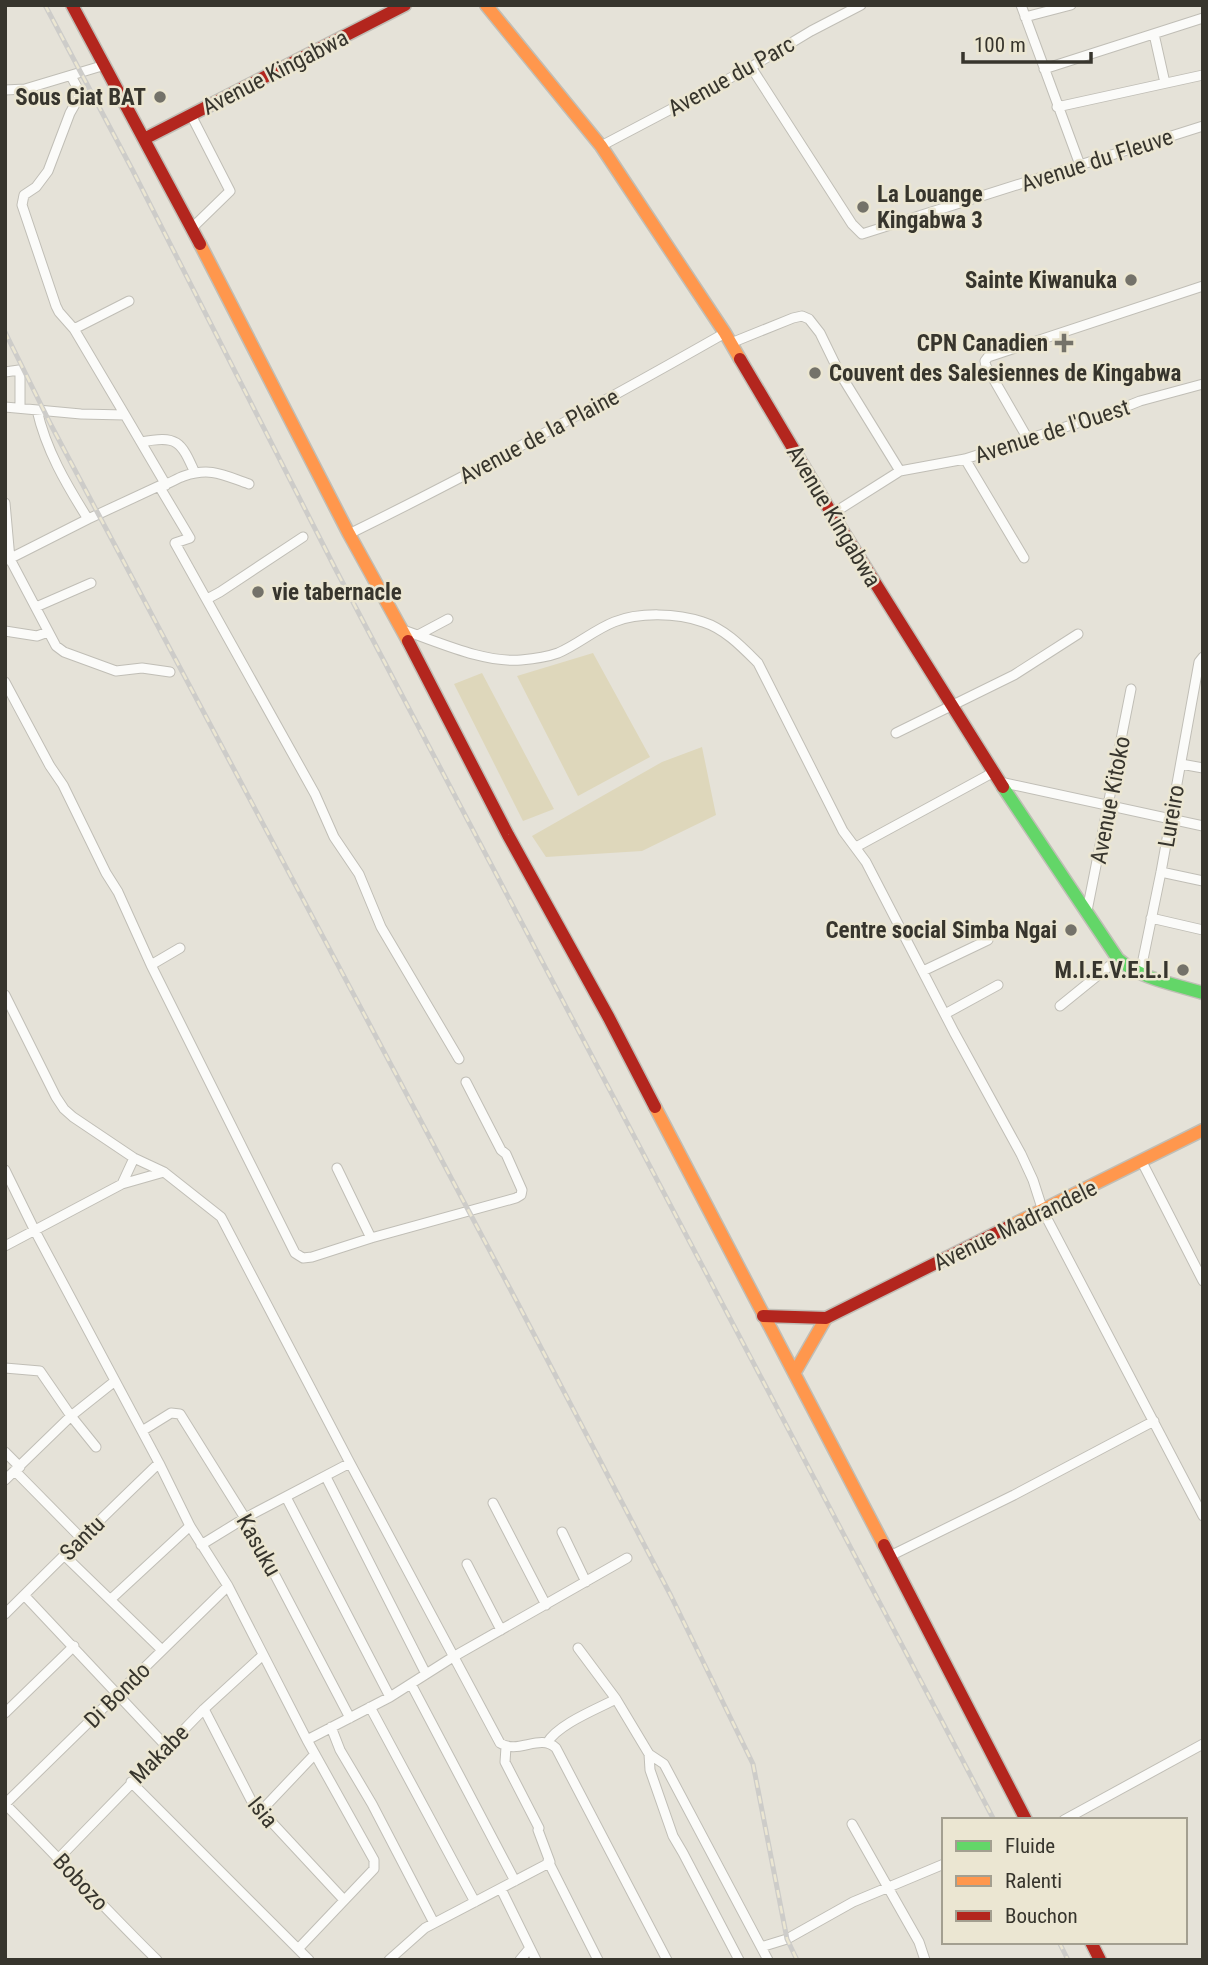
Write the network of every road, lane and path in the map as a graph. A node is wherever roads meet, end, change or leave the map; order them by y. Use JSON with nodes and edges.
{"nodes":[{"id":1,"x":72,"y":5,"type":"edge"},
{"id":2,"x":405,"y":5,"type":"edge"},
{"id":3,"x":486,"y":5,"type":"edge"},
{"id":4,"x":861,"y":5,"type":"edge"},
{"id":5,"x":1021,"y":5,"type":"edge"},
{"id":6,"x":1071,"y":5,"type":"edge"},
{"id":7,"x":1025,"y":17,"type":"junction"},
{"id":8,"x":1203,"y":18,"type":"edge"},
{"id":9,"x":1154,"y":34,"type":"junction"},
{"id":10,"x":104,"y":65,"type":"junction"},
{"id":11,"x":751,"y":67,"type":"junction"},
{"id":12,"x":1044,"y":69,"type":"junction"},
{"id":13,"x":1203,"y":75,"type":"edge"},
{"id":14,"x":71,"y":76,"type":"junction"},
{"id":15,"x":1165,"y":83,"type":"junction"},
{"id":16,"x":5,"y":90,"type":"edge"},
{"id":17,"x":1058,"y":107,"type":"junction"},
{"id":18,"x":191,"y":116,"type":"junction"},
{"id":19,"x":1203,"y":126,"type":"edge"},
{"id":20,"x":144,"y":139,"type":"junction"},
{"id":21,"x":601,"y":146,"type":"junction"},
{"id":22,"x":1080,"y":165,"type":"junction"},
{"id":23,"x":191,"y":228,"type":"junction"},
{"id":24,"x":1203,"y":286,"type":"edge"},
{"id":25,"x":129,"y":301,"type":"dead end"},
{"id":26,"x":74,"y":329,"type":"junction"},
{"id":27,"x":728,"y":338,"type":"junction"},
{"id":28,"x":5,"y":372,"type":"edge"},
{"id":29,"x":1203,"y":384,"type":"edge"},
{"id":30,"x":5,"y":407,"type":"edge"},
{"id":31,"x":20,"y":407,"type":"junction"},
{"id":32,"x":37,"y":410,"type":"junction"},
{"id":33,"x":125,"y":415,"type":"junction"},
{"id":34,"x":1028,"y":439,"type":"junction"},
{"id":35,"x":141,"y":442,"type":"junction"},
{"id":36,"x":965,"y":459,"type":"junction"},
{"id":37,"x":900,"y":471,"type":"junction"},
{"id":38,"x":195,"y":473,"type":"junction"},
{"id":39,"x":248,"y":484,"type":"dead end"},
{"id":40,"x":162,"y":486,"type":"junction"},
{"id":41,"x":5,"y":503,"type":"edge"},
{"id":42,"x":832,"y":514,"type":"junction"},
{"id":43,"x":88,"y":519,"type":"junction"},
{"id":44,"x":349,"y":534,"type":"junction"},
{"id":45,"x":303,"y":537,"type":"dead end"},
{"id":46,"x":1024,"y":558,"type":"dead end"},
{"id":47,"x":8,"y":560,"type":"edge"},
{"id":48,"x":91,"y":583,"type":"dead end"},
{"id":49,"x":207,"y":599,"type":"junction"},
{"id":50,"x":36,"y":607,"type":"junction"},
{"id":51,"x":448,"y":619,"type":"dead end"},
{"id":52,"x":403,"y":630,"type":"junction"},
{"id":53,"x":5,"y":631,"type":"edge"},
{"id":54,"x":48,"y":632,"type":"junction"},
{"id":55,"x":1078,"y":634,"type":"dead end"},
{"id":56,"x":418,"y":635,"type":"junction"},
{"id":57,"x":1202,"y":657,"type":"edge"},
{"id":58,"x":170,"y":672,"type":"dead end"},
{"id":59,"x":5,"y":682,"type":"edge"},
{"id":60,"x":1131,"y":689,"type":"dead end"},
{"id":61,"x":1198,"y":698,"type":"edge"},
{"id":62,"x":952,"y":706,"type":"junction"},
{"id":63,"x":896,"y":733,"type":"dead end"},
{"id":64,"x":1181,"y":764,"type":"junction"},
{"id":65,"x":1203,"y":768,"type":"edge"},
{"id":66,"x":997,"y":777,"type":"junction"},
{"id":67,"x":1109,"y":805,"type":"junction"},
{"id":68,"x":1170,"y":819,"type":"junction"},
{"id":69,"x":1203,"y":826,"type":"edge"},
{"id":70,"x":856,"y":847,"type":"junction"},
{"id":71,"x":1161,"y":872,"type":"junction"},
{"id":72,"x":1203,"y":881,"type":"edge"},
{"id":73,"x":1087,"y":911,"type":"junction"},
{"id":74,"x":1151,"y":918,"type":"junction"},
{"id":75,"x":1203,"y":930,"type":"edge"},
{"id":76,"x":988,"y":940,"type":"dead end"},
{"id":77,"x":180,"y":948,"type":"dead end"},
{"id":78,"x":1118,"y":960,"type":"junction"},
{"id":79,"x":151,"y":965,"type":"junction"},
{"id":80,"x":923,"y":971,"type":"junction"},
{"id":81,"x":1140,"y":974,"type":"junction"},
{"id":82,"x":998,"y":985,"type":"dead end"},
{"id":83,"x":1203,"y":993,"type":"edge"},
{"id":84,"x":5,"y":995,"type":"edge"},
{"id":85,"x":1060,"y":1006,"type":"dead end"},
{"id":86,"x":945,"y":1014,"type":"junction"},
{"id":87,"x":459,"y":1059,"type":"dead end"},
{"id":88,"x":466,"y":1082,"type":"dead end"},
{"id":89,"x":1203,"y":1130,"type":"edge"},
{"id":90,"x":134,"y":1158,"type":"junction"},
{"id":91,"x":1142,"y":1162,"type":"junction"},
{"id":92,"x":337,"y":1168,"type":"dead end"},
{"id":93,"x":5,"y":1170,"type":"edge"},
{"id":94,"x":164,"y":1172,"type":"junction"},
{"id":95,"x":122,"y":1184,"type":"junction"},
{"id":96,"x":1043,"y":1211,"type":"junction"},
{"id":97,"x":34,"y":1229,"type":"junction"},
{"id":98,"x":371,"y":1238,"type":"junction"},
{"id":99,"x":5,"y":1246,"type":"edge"},
{"id":100,"x":1203,"y":1281,"type":"edge"},
{"id":101,"x":763,"y":1316,"type":"junction"},
{"id":102,"x":826,"y":1318,"type":"junction"},
{"id":103,"x":5,"y":1368,"type":"edge"},
{"id":104,"x":795,"y":1372,"type":"junction"},
{"id":105,"x":115,"y":1381,"type":"junction"},
{"id":106,"x":71,"y":1416,"type":"junction"},
{"id":107,"x":1154,"y":1421,"type":"junction"},
{"id":108,"x":142,"y":1431,"type":"junction"},
{"id":109,"x":96,"y":1447,"type":"dead end"},
{"id":110,"x":5,"y":1452,"type":"edge"},
{"id":111,"x":159,"y":1463,"type":"junction"},
{"id":112,"x":350,"y":1463,"type":"junction"},
{"id":113,"x":17,"y":1469,"type":"junction"},
{"id":114,"x":326,"y":1477,"type":"junction"},
{"id":115,"x":5,"y":1480,"type":"edge"},
{"id":116,"x":286,"y":1497,"type":"junction"},
{"id":117,"x":494,"y":1503,"type":"dead end"},
{"id":118,"x":1203,"y":1516,"type":"edge"},
{"id":119,"x":245,"y":1518,"type":"junction"},
{"id":120,"x":190,"y":1526,"type":"junction"},
{"id":121,"x":562,"y":1532,"type":"dead end"},
{"id":122,"x":81,"y":1538,"type":"junction"},
{"id":123,"x":201,"y":1545,"type":"junction"},
{"id":124,"x":65,"y":1556,"type":"junction"},
{"id":125,"x":890,"y":1556,"type":"junction"},
{"id":126,"x":627,"y":1558,"type":"dead end"},
{"id":127,"x":467,"y":1564,"type":"dead end"},
{"id":128,"x":586,"y":1582,"type":"junction"},
{"id":129,"x":228,"y":1586,"type":"junction"},
{"id":130,"x":24,"y":1595,"type":"junction"},
{"id":131,"x":111,"y":1599,"type":"junction"},
{"id":132,"x":546,"y":1605,"type":"junction"},
{"id":133,"x":5,"y":1614,"type":"edge"},
{"id":134,"x":501,"y":1630,"type":"junction"},
{"id":135,"x":74,"y":1646,"type":"junction"},
{"id":136,"x":579,"y":1648,"type":"dead end"},
{"id":137,"x":162,"y":1650,"type":"junction"},
{"id":138,"x":263,"y":1656,"type":"junction"},
{"id":139,"x":453,"y":1657,"type":"junction"},
{"id":140,"x":426,"y":1674,"type":"junction"},
{"id":141,"x":411,"y":1684,"type":"junction"},
{"id":142,"x":119,"y":1694,"type":"junction"},
{"id":143,"x":390,"y":1697,"type":"junction"},
{"id":144,"x":616,"y":1699,"type":"junction"},
{"id":145,"x":370,"y":1707,"type":"junction"},
{"id":146,"x":204,"y":1709,"type":"junction"},
{"id":147,"x":5,"y":1713,"type":"edge"},
{"id":148,"x":350,"y":1717,"type":"junction"},
{"id":149,"x":331,"y":1727,"type":"junction"},
{"id":150,"x":307,"y":1740,"type":"junction"},
{"id":151,"x":547,"y":1743,"type":"junction"},
{"id":152,"x":1203,"y":1744,"type":"edge"},
{"id":153,"x":166,"y":1746,"type":"junction"},
{"id":154,"x":506,"y":1747,"type":"junction"},
{"id":155,"x":315,"y":1754,"type":"junction"},
{"id":156,"x":649,"y":1754,"type":"junction"},
{"id":157,"x":131,"y":1782,"type":"junction"},
{"id":158,"x":5,"y":1804,"type":"edge"},
{"id":159,"x":260,"y":1811,"type":"junction"},
{"id":160,"x":1025,"y":1818,"type":"edge"},
{"id":161,"x":1068,"y":1818,"type":"edge"},
{"id":162,"x":852,"y":1824,"type":"dead end"},
{"id":163,"x":59,"y":1858,"type":"junction"},
{"id":164,"x":549,"y":1862,"type":"junction"},
{"id":165,"x":942,"y":1865,"type":"edge"},
{"id":166,"x":515,"y":1881,"type":"junction"},
{"id":167,"x":889,"y":1888,"type":"junction"},
{"id":168,"x":501,"y":1889,"type":"junction"},
{"id":169,"x":344,"y":1900,"type":"junction"},
{"id":170,"x":475,"y":1902,"type":"junction"},
{"id":171,"x":435,"y":1923,"type":"junction"},
{"id":172,"x":1092,"y":1944,"type":"edge"},
{"id":173,"x":761,"y":1947,"type":"junction"},
{"id":174,"x":530,"y":1948,"type":"junction"},
{"id":175,"x":298,"y":1949,"type":"junction"},
{"id":176,"x":158,"y":1960,"type":"edge"},
{"id":177,"x":309,"y":1960,"type":"edge"},
{"id":178,"x":388,"y":1960,"type":"edge"},
{"id":179,"x":520,"y":1960,"type":"edge"},
{"id":180,"x":536,"y":1960,"type":"edge"},
{"id":181,"x":598,"y":1960,"type":"edge"},
{"id":182,"x":667,"y":1960,"type":"edge"},
{"id":183,"x":739,"y":1960,"type":"edge"},
{"id":184,"x":768,"y":1960,"type":"edge"},
{"id":185,"x":925,"y":1960,"type":"edge"},
{"id":186,"x":1100,"y":1960,"type":"edge"}],
"edges":[{"from":1,"to":10,"type":"main road"},
{"from":2,"to":18,"type":"main road","name":"Avenue Kingabwa"},
{"from":3,"to":21,"type":"main road","name":"Avenue Kingabwa"},
{"from":4,"to":11,"type":"street","name":"Avenue du Parc"},
{"from":5,"to":7,"type":"street"},
{"from":6,"to":7,"type":"street"},
{"from":7,"to":12,"type":"street"},
{"from":8,"to":9,"type":"street"},
{"from":9,"to":12,"type":"street"},
{"from":9,"to":15,"type":"street"},
{"from":10,"to":14,"type":"street"},
{"from":10,"to":20,"type":"main road"},
{"from":11,"to":21,"type":"street","name":"Avenue du Parc"},
{"from":11,"to":22,"type":"street","name":"Avenue du Fleuve"},
{"from":12,"to":17,"type":"street"},
{"from":13,"to":15,"type":"street"},
{"from":14,"to":16,"type":"street"},
{"from":14,"to":26,"type":"street"},
{"from":15,"to":17,"type":"street"},
{"from":17,"to":22,"type":"street"},
{"from":18,"to":20,"type":"main road","name":"Avenue Kingabwa"},
{"from":18,"to":23,"type":"street"},
{"from":19,"to":22,"type":"street","name":"Avenue du Fleuve"},
{"from":20,"to":23,"type":"main road"},
{"from":21,"to":27,"type":"main road","name":"Avenue Kingabwa"},
{"from":23,"to":44,"type":"main road"},
{"from":24,"to":34,"type":"street"},
{"from":25,"to":26,"type":"street"},
{"from":26,"to":33,"type":"street"},
{"from":27,"to":37,"type":"street","name":"Avenue de la Plaine"},
{"from":27,"to":42,"type":"main road","name":"Avenue Kingabwa"},
{"from":27,"to":44,"type":"street","name":"Avenue de la Plaine"},
{"from":28,"to":31,"type":"street"},
{"from":29,"to":34,"type":"street","name":"Avenue de l'Ouest"},
{"from":30,"to":31,"type":"street"},
{"from":31,"to":32,"type":"street"},
{"from":32,"to":33,"type":"street"},
{"from":32,"to":43,"type":"street"},
{"from":33,"to":35,"type":"street"},
{"from":34,"to":36,"type":"street","name":"Avenue de l'Ouest"},
{"from":35,"to":38,"type":"street"},
{"from":35,"to":40,"type":"street"},
{"from":36,"to":37,"type":"street","name":"Avenue de l'Ouest"},
{"from":36,"to":46,"type":"street"},
{"from":37,"to":42,"type":"street","name":"Avenue de l'Ouest"},
{"from":38,"to":39,"type":"street"},
{"from":38,"to":40,"type":"street"},
{"from":40,"to":43,"type":"street"},
{"from":40,"to":49,"type":"street"},
{"from":41,"to":47,"type":"street"},
{"from":42,"to":62,"type":"main road","name":"Avenue Kingabwa"},
{"from":43,"to":47,"type":"street"},
{"from":44,"to":52,"type":"main road"},
{"from":45,"to":49,"type":"street"},
{"from":47,"to":50,"type":"street"},
{"from":48,"to":50,"type":"street"},
{"from":49,"to":87,"type":"street"},
{"from":50,"to":54,"type":"street"},
{"from":51,"to":56,"type":"street"},
{"from":52,"to":56,"type":"street"},
{"from":52,"to":101,"type":"main road"},
{"from":53,"to":54,"type":"street"},
{"from":54,"to":58,"type":"street"},
{"from":55,"to":62,"type":"street"},
{"from":56,"to":70,"type":"street"},
{"from":57,"to":61,"type":"street","name":"Lureiro"},
{"from":59,"to":79,"type":"street"},
{"from":60,"to":67,"type":"street","name":"Avenue Kitoko"},
{"from":61,"to":64,"type":"street","name":"Lureiro"},
{"from":62,"to":63,"type":"street"},
{"from":62,"to":66,"type":"main road","name":"Avenue Kingabwa"},
{"from":64,"to":65,"type":"street"},
{"from":64,"to":68,"type":"street","name":"Lureiro"},
{"from":66,"to":67,"type":"street"},
{"from":66,"to":70,"type":"street"},
{"from":66,"to":73,"type":"main road","name":"Avenue Kingabwa"},
{"from":67,"to":68,"type":"street"},
{"from":67,"to":73,"type":"street","name":"Avenue Kitoko"},
{"from":68,"to":69,"type":"street"},
{"from":68,"to":71,"type":"street","name":"Lureiro"},
{"from":70,"to":80,"type":"street"},
{"from":71,"to":72,"type":"street"},
{"from":71,"to":74,"type":"street","name":"Lureiro"},
{"from":73,"to":78,"type":"main road","name":"Avenue Kingabwa"},
{"from":74,"to":75,"type":"street"},
{"from":74,"to":81,"type":"street","name":"Lureiro"},
{"from":76,"to":80,"type":"street"},
{"from":77,"to":79,"type":"street"},
{"from":78,"to":81,"type":"main road","name":"Avenue Kingabwa"},
{"from":78,"to":85,"type":"street"},
{"from":79,"to":98,"type":"street"},
{"from":80,"to":86,"type":"street"},
{"from":81,"to":83,"type":"main road","name":"Avenue Kingabwa"},
{"from":82,"to":86,"type":"street"},
{"from":84,"to":90,"type":"street"},
{"from":86,"to":96,"type":"street"},
{"from":88,"to":98,"type":"street"},
{"from":89,"to":91,"type":"main road","name":"Avenue Madrandele"},
{"from":90,"to":94,"type":"street"},
{"from":90,"to":95,"type":"street"},
{"from":91,"to":96,"type":"main road","name":"Avenue Madrandele"},
{"from":91,"to":100,"type":"street"},
{"from":92,"to":98,"type":"street"},
{"from":93,"to":97,"type":"street"},
{"from":94,"to":95,"type":"street"},
{"from":94,"to":112,"type":"street"},
{"from":95,"to":97,"type":"street"},
{"from":96,"to":102,"type":"main road","name":"Avenue Madrandele"},
{"from":96,"to":107,"type":"street"},
{"from":97,"to":99,"type":"street"},
{"from":97,"to":105,"type":"street"},
{"from":101,"to":102,"type":"main road"},
{"from":101,"to":104,"type":"main road"},
{"from":102,"to":104,"type":"main road"},
{"from":103,"to":106,"type":"street"},
{"from":104,"to":125,"type":"main road"},
{"from":105,"to":106,"type":"street"},
{"from":105,"to":108,"type":"street"},
{"from":106,"to":109,"type":"street"},
{"from":106,"to":113,"type":"street"},
{"from":107,"to":118,"type":"street"},
{"from":107,"to":125,"type":"street"},
{"from":108,"to":111,"type":"street"},
{"from":108,"to":119,"type":"street","name":"Kasuku"},
{"from":110,"to":113,"type":"street"},
{"from":111,"to":120,"type":"street"},
{"from":111,"to":122,"type":"street","name":"Santu"},
{"from":112,"to":114,"type":"street"},
{"from":112,"to":139,"type":"street"},
{"from":113,"to":115,"type":"street"},
{"from":113,"to":122,"type":"street"},
{"from":114,"to":116,"type":"street"},
{"from":114,"to":140,"type":"street"},
{"from":116,"to":119,"type":"street"},
{"from":116,"to":143,"type":"street"},
{"from":117,"to":132,"type":"street"},
{"from":119,"to":123,"type":"street"},
{"from":119,"to":148,"type":"street","name":"Kasuku"},
{"from":120,"to":123,"type":"street"},
{"from":120,"to":131,"type":"street"},
{"from":121,"to":128,"type":"street"},
{"from":122,"to":124,"type":"street","name":"Santu"},
{"from":123,"to":129,"type":"street"},
{"from":124,"to":130,"type":"street","name":"Santu"},
{"from":124,"to":131,"type":"street"},
{"from":125,"to":160,"type":"main road"},
{"from":126,"to":128,"type":"street"},
{"from":127,"to":134,"type":"street"},
{"from":128,"to":132,"type":"street"},
{"from":129,"to":137,"type":"street","name":"Di Bondo"},
{"from":129,"to":138,"type":"street"},
{"from":130,"to":133,"type":"street","name":"Santu"},
{"from":130,"to":135,"type":"street"},
{"from":131,"to":137,"type":"street"},
{"from":132,"to":134,"type":"street"},
{"from":134,"to":139,"type":"street"},
{"from":135,"to":142,"type":"street"},
{"from":135,"to":147,"type":"street"},
{"from":136,"to":144,"type":"street"},
{"from":137,"to":142,"type":"street","name":"Di Bondo"},
{"from":138,"to":146,"type":"street","name":"Makabe"},
{"from":138,"to":150,"type":"street"},
{"from":139,"to":140,"type":"street"},
{"from":139,"to":154,"type":"street"},
{"from":140,"to":141,"type":"street"},
{"from":141,"to":143,"type":"street"},
{"from":141,"to":166,"type":"street"},
{"from":142,"to":153,"type":"street"},
{"from":142,"to":158,"type":"street","name":"Di Bondo"},
{"from":143,"to":145,"type":"street"},
{"from":144,"to":151,"type":"street"},
{"from":144,"to":156,"type":"street"},
{"from":145,"to":148,"type":"street"},
{"from":145,"to":170,"type":"street"},
{"from":146,"to":153,"type":"street","name":"Makabe"},
{"from":146,"to":159,"type":"street","name":"Isia"},
{"from":148,"to":149,"type":"street"},
{"from":149,"to":150,"type":"street"},
{"from":149,"to":171,"type":"street"},
{"from":150,"to":155,"type":"street"},
{"from":151,"to":154,"type":"street"},
{"from":151,"to":182,"type":"street"},
{"from":152,"to":161,"type":"street"},
{"from":153,"to":157,"type":"street","name":"Makabe"},
{"from":154,"to":164,"type":"street"},
{"from":155,"to":159,"type":"street"},
{"from":155,"to":169,"type":"street"},
{"from":156,"to":173,"type":"street"},
{"from":156,"to":183,"type":"street"},
{"from":157,"to":163,"type":"street","name":"Makabe"},
{"from":157,"to":175,"type":"street"},
{"from":158,"to":163,"type":"street","name":"Bobozo"},
{"from":159,"to":169,"type":"street","name":"Isia"},
{"from":162,"to":167,"type":"street"},
{"from":163,"to":176,"type":"street","name":"Bobozo"},
{"from":164,"to":166,"type":"street"},
{"from":164,"to":181,"type":"street"},
{"from":165,"to":167,"type":"street"},
{"from":166,"to":168,"type":"street"},
{"from":167,"to":173,"type":"street"},
{"from":167,"to":185,"type":"street"},
{"from":168,"to":170,"type":"street"},
{"from":168,"to":174,"type":"street"},
{"from":169,"to":175,"type":"street"},
{"from":170,"to":171,"type":"street"},
{"from":171,"to":178,"type":"street"},
{"from":172,"to":186,"type":"main road"},
{"from":173,"to":184,"type":"street"},
{"from":174,"to":179,"type":"street"},
{"from":174,"to":180,"type":"street"},
{"from":175,"to":177,"type":"street"}]}
